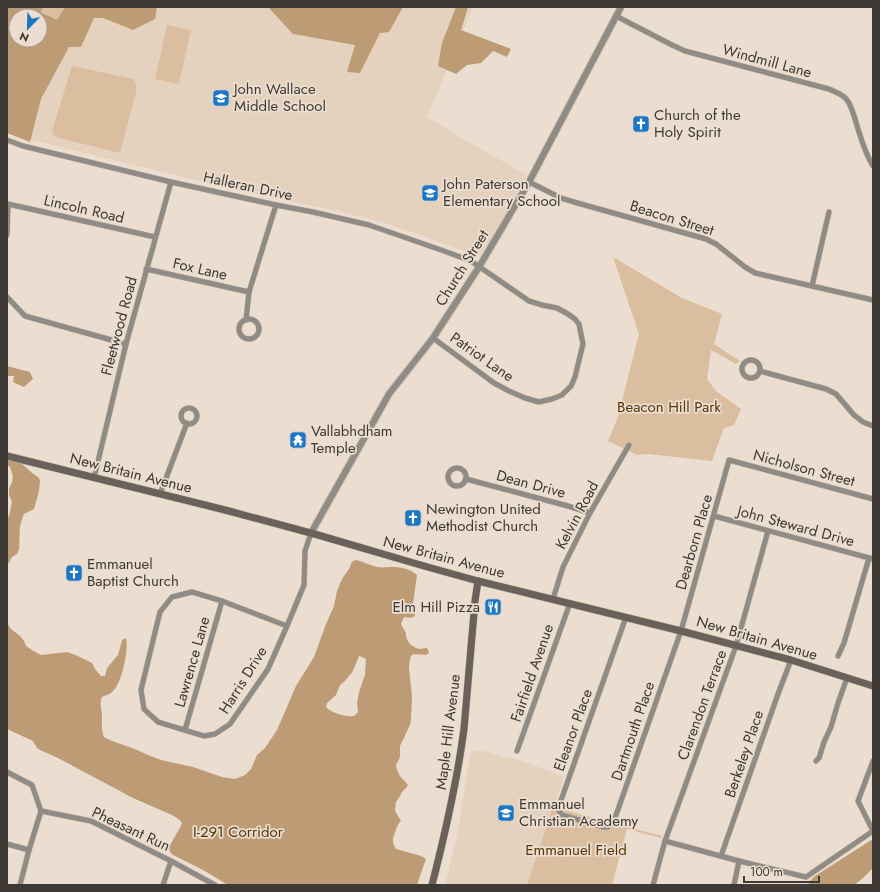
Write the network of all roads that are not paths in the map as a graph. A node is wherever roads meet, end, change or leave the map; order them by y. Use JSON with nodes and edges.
{"nodes":[{"id":1,"x":621,"y":7,"type":"edge"},
{"id":2,"x":616,"y":16,"type":"junction"},
{"id":3,"x":7,"y":140,"type":"edge"},
{"id":4,"x":873,"y":166,"type":"edge"},
{"id":5,"x":171,"y":182,"type":"junction"},
{"id":6,"x":529,"y":182,"type":"junction"},
{"id":7,"x":8,"y":204,"type":"edge"},
{"id":8,"x":276,"y":205,"type":"junction"},
{"id":9,"x":829,"y":212,"type":"dead end"},
{"id":10,"x":7,"y":235,"type":"edge"},
{"id":11,"x":155,"y":237,"type":"junction"},
{"id":12,"x":479,"y":268,"type":"junction"},
{"id":13,"x":146,"y":269,"type":"junction"},
{"id":14,"x":812,"y":286,"type":"junction"},
{"id":15,"x":249,"y":292,"type":"junction"},
{"id":16,"x":7,"y":297,"type":"edge"},
{"id":17,"x":873,"y":300,"type":"edge"},
{"id":18,"x":246,"y":320,"type":"dead end"},
{"id":19,"x":433,"y":338,"type":"junction"},
{"id":20,"x":126,"y":344,"type":"junction"},
{"id":21,"x":760,"y":371,"type":"dead end"},
{"id":22,"x":187,"y":423,"type":"dead end"},
{"id":23,"x":873,"y":426,"type":"edge"},
{"id":24,"x":629,"y":445,"type":"dead end"},
{"id":25,"x":7,"y":456,"type":"edge"},
{"id":26,"x":730,"y":460,"type":"joint"},
{"id":27,"x":94,"y":478,"type":"junction"},
{"id":28,"x":466,"y":479,"type":"dead end"},
{"id":29,"x":160,"y":494,"type":"junction"},
{"id":30,"x":873,"y":499,"type":"edge"},
{"id":31,"x":590,"y":513,"type":"junction"},
{"id":32,"x":714,"y":516,"type":"junction"},
{"id":33,"x":768,"y":531,"type":"junction"},
{"id":34,"x":311,"y":533,"type":"junction"},
{"id":35,"x":871,"y":558,"type":"edge"},
{"id":36,"x":478,"y":581,"type":"junction"},
{"id":37,"x":553,"y":599,"type":"junction"},
{"id":38,"x":222,"y":601,"type":"junction"},
{"id":39,"x":570,"y":603,"type":"junction"},
{"id":40,"x":626,"y":617,"type":"junction"},
{"id":41,"x":287,"y":626,"type":"junction"},
{"id":42,"x":681,"y":631,"type":"junction"},
{"id":43,"x":736,"y":646,"type":"junction"},
{"id":44,"x":838,"y":656,"type":"dead end"},
{"id":45,"x":791,"y":660,"type":"junction"},
{"id":46,"x":847,"y":678,"type":"junction"},
{"id":47,"x":873,"y":686,"type":"edge"},
{"id":48,"x":185,"y":730,"type":"junction"},
{"id":49,"x":517,"y":751,"type":"dead end"},
{"id":50,"x":816,"y":761,"type":"dead end"},
{"id":51,"x":873,"y":761,"type":"edge"},
{"id":52,"x":7,"y":772,"type":"edge"},
{"id":53,"x":41,"y":811,"type":"junction"},
{"id":54,"x":598,"y":826,"type":"joint"},
{"id":55,"x":873,"y":831,"type":"edge"},
{"id":56,"x":665,"y":841,"type":"junction"},
{"id":57,"x":7,"y":844,"type":"edge"},
{"id":58,"x":29,"y":850,"type":"junction"},
{"id":59,"x":722,"y":856,"type":"junction"},
{"id":60,"x":170,"y":860,"type":"junction"},
{"id":61,"x":739,"y":861,"type":"junction"},
{"id":62,"x":20,"y":885,"type":"edge"},
{"id":63,"x":162,"y":885,"type":"edge"},
{"id":64,"x":215,"y":885,"type":"edge"},
{"id":65,"x":432,"y":885,"type":"edge"},
{"id":66,"x":653,"y":885,"type":"edge"},
{"id":67,"x":734,"y":885,"type":"edge"}],
"edges":[{"from":1,"to":2,"type":"street","name":"Church Street"},
{"from":2,"to":4,"type":"street","name":"Windmill Lane"},
{"from":2,"to":6,"type":"street","name":"Church Street"},
{"from":3,"to":5,"type":"street","name":"Halleran Drive"},
{"from":5,"to":8,"type":"street","name":"Halleran Drive"},
{"from":5,"to":11,"type":"street","name":"Fleetwood Road"},
{"from":6,"to":12,"type":"street","name":"Church Street"},
{"from":6,"to":14,"type":"street","name":"Beacon Street"},
{"from":7,"to":10,"type":"street"},
{"from":7,"to":11,"type":"street","name":"Lincoln Road"},
{"from":8,"to":12,"type":"street","name":"Halleran Drive"},
{"from":8,"to":15,"type":"street"},
{"from":9,"to":14,"type":"street"},
{"from":11,"to":13,"type":"street","name":"Fleetwood Road"},
{"from":12,"to":19,"type":"street","name":"Church Street"},
{"from":12,"to":19,"type":"street","name":"Patriot Lane"},
{"from":13,"to":15,"type":"street","name":"Fox Lane"},
{"from":13,"to":20,"type":"street","name":"Fleetwood Road"},
{"from":14,"to":17,"type":"street","name":"Beacon Street"},
{"from":15,"to":18,"type":"street"},
{"from":16,"to":20,"type":"street"},
{"from":19,"to":34,"type":"street","name":"Church Street"},
{"from":20,"to":27,"type":"street","name":"Fleetwood Road"},
{"from":21,"to":23,"type":"street"},
{"from":22,"to":29,"type":"street"},
{"from":24,"to":31,"type":"street","name":"Kelvin Road"},
{"from":25,"to":27,"type":"main road","name":"New Britain Avenue"},
{"from":26,"to":30,"type":"street","name":"Nicholson Street"},
{"from":26,"to":32,"type":"street","name":"Dearborn Place"},
{"from":27,"to":29,"type":"main road","name":"New Britain Avenue"},
{"from":28,"to":31,"type":"street","name":"Dean Drive"},
{"from":29,"to":34,"type":"main road","name":"New Britain Avenue"},
{"from":31,"to":37,"type":"street","name":"Kelvin Road"},
{"from":32,"to":33,"type":"street","name":"John Steward Drive"},
{"from":32,"to":42,"type":"street","name":"Dearborn Place"},
{"from":33,"to":35,"type":"street","name":"John Steward Drive"},
{"from":33,"to":43,"type":"street","name":"Clarendon Terrace"},
{"from":34,"to":36,"type":"main road","name":"New Britain Avenue"},
{"from":34,"to":41,"type":"street","name":"Harris Drive"},
{"from":35,"to":44,"type":"street"},
{"from":36,"to":37,"type":"main road","name":"New Britain Avenue"},
{"from":36,"to":65,"type":"main road","name":"Maple Hill Avenue"},
{"from":37,"to":39,"type":"main road","name":"New Britain Avenue"},
{"from":38,"to":41,"type":"street","name":"Harris Drive"},
{"from":38,"to":48,"type":"street","name":"Lawrence Lane"},
{"from":38,"to":48,"type":"street","name":"Harris Drive"},
{"from":39,"to":40,"type":"main road","name":"New Britain Avenue"},
{"from":39,"to":49,"type":"street","name":"Fairfield Avenue"},
{"from":40,"to":42,"type":"main road","name":"New Britain Avenue"},
{"from":40,"to":54,"type":"street","name":"Eleanor Place"},
{"from":41,"to":48,"type":"street","name":"Harris Drive"},
{"from":42,"to":43,"type":"main road","name":"New Britain Avenue"},
{"from":42,"to":54,"type":"street","name":"Dartmouth Place"},
{"from":43,"to":45,"type":"main road","name":"New Britain Avenue"},
{"from":43,"to":56,"type":"street","name":"Clarendon Terrace"},
{"from":45,"to":46,"type":"main road","name":"New Britain Avenue"},
{"from":45,"to":59,"type":"street","name":"Berkeley Place"},
{"from":46,"to":47,"type":"main road","name":"New Britain Avenue"},
{"from":46,"to":50,"type":"street"},
{"from":51,"to":55,"type":"street"},
{"from":52,"to":53,"type":"street"},
{"from":53,"to":58,"type":"street"},
{"from":53,"to":60,"type":"street","name":"Pheasant Run"},
{"from":55,"to":61,"type":"street"},
{"from":56,"to":59,"type":"street"},
{"from":56,"to":66,"type":"street","name":"Clarendon Terrace"},
{"from":57,"to":58,"type":"street"},
{"from":58,"to":62,"type":"street"},
{"from":59,"to":61,"type":"street"},
{"from":60,"to":63,"type":"street"},
{"from":60,"to":64,"type":"street","name":"Pheasant Run"},
{"from":61,"to":67,"type":"street"}]}
